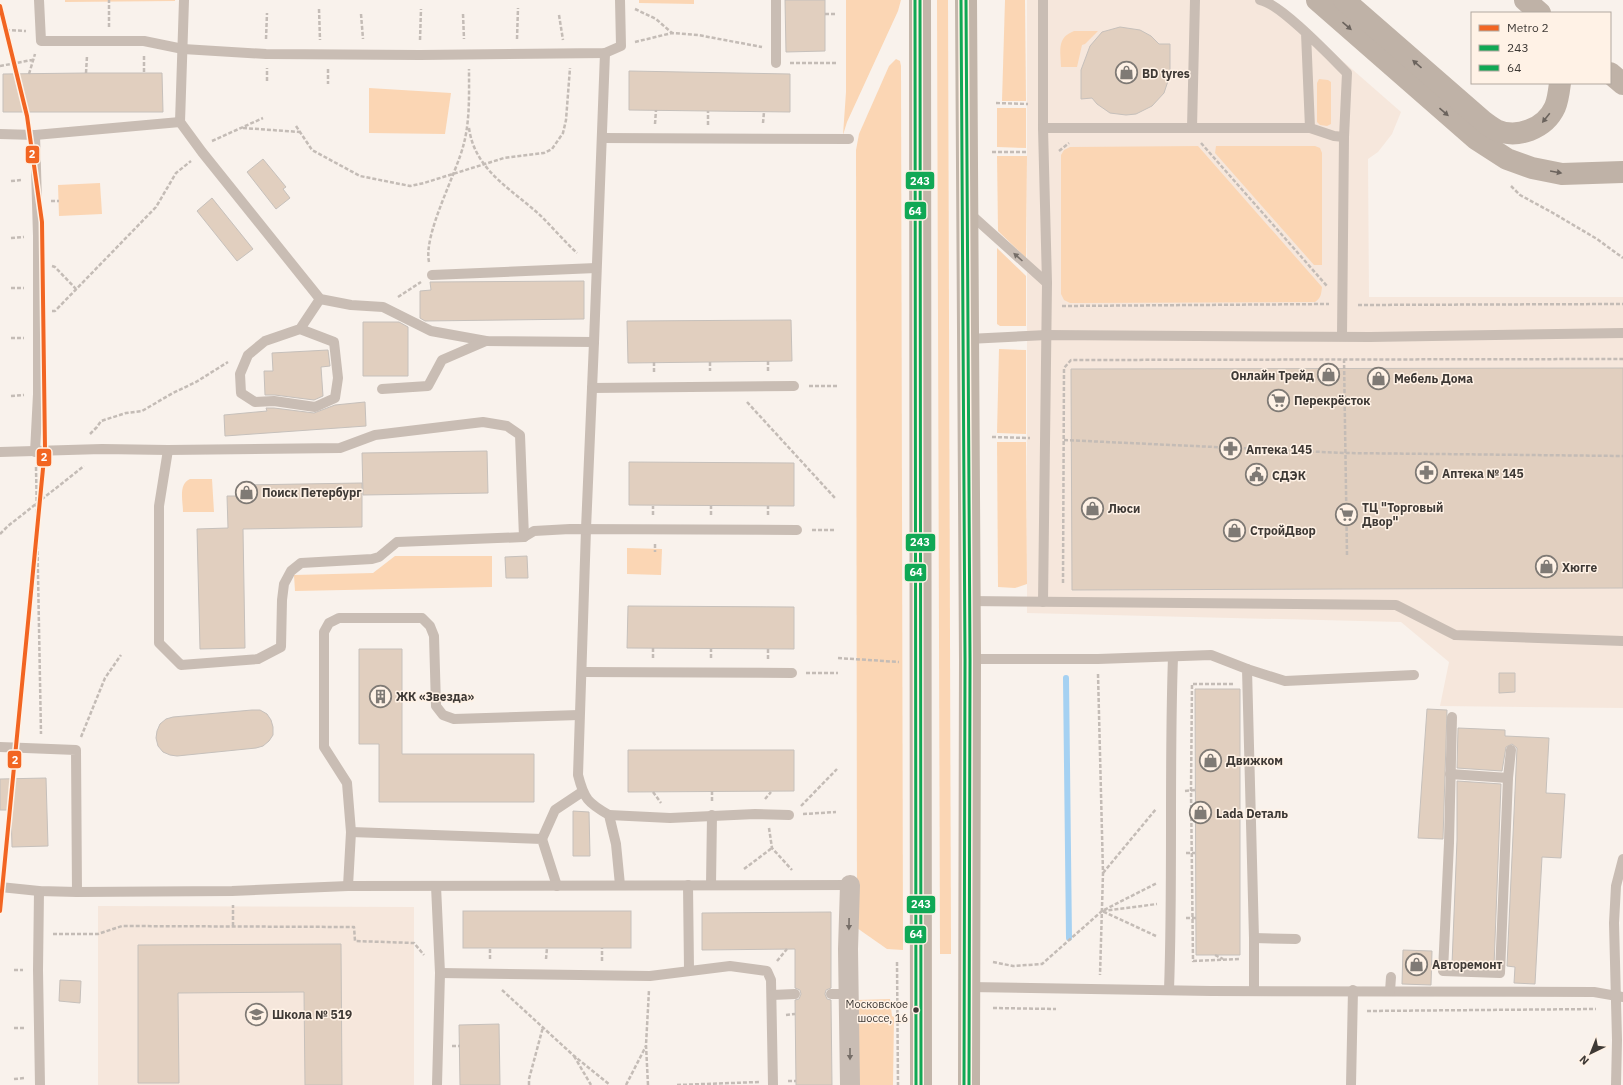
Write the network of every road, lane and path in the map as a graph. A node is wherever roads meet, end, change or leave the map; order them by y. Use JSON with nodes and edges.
{"nodes":[{"id":1,"x":39,"y":0,"type":"edge"},
{"id":2,"x":109,"y":0,"type":"edge"},
{"id":3,"x":184,"y":0,"type":"edge"},
{"id":4,"x":776,"y":0,"type":"edge"},
{"id":5,"x":920,"y":0,"type":"edge"},
{"id":6,"x":966,"y":0,"type":"edge"},
{"id":7,"x":1043,"y":0,"type":"edge"},
{"id":8,"x":1195,"y":0,"type":"edge"},
{"id":9,"x":1260,"y":0,"type":"edge"},
{"id":10,"x":1318,"y":0,"type":"edge"},
{"id":11,"x":1344,"y":0,"type":"edge"},
{"id":12,"x":1510,"y":0,"type":"edge"},
{"id":13,"x":1525,"y":0,"type":"edge"},
{"id":14,"x":620,"y":1,"type":"edge"},
{"id":15,"x":421,"y":8,"type":"dead end"},
{"id":16,"x":518,"y":8,"type":"dead end"},
{"id":17,"x":319,"y":9,"type":"dead end"},
{"id":18,"x":1520,"y":12,"type":"edge"},
{"id":19,"x":1539,"y":12,"type":"edge"},
{"id":20,"x":267,"y":13,"type":"dead end"},
{"id":21,"x":362,"y":14,"type":"dead end"},
{"id":22,"x":463,"y":14,"type":"dead end"},
{"id":23,"x":825,"y":14,"type":"dead end"},
{"id":24,"x":836,"y":14,"type":"dead end"},
{"id":25,"x":559,"y":15,"type":"dead end"},
{"id":26,"x":672,"y":33,"type":"junction"},
{"id":27,"x":1306,"y":33,"type":"junction"},
{"id":28,"x":41,"y":41,"type":"junction"},
{"id":29,"x":108,"y":41,"type":"junction"},
{"id":30,"x":620,"y":46,"type":"junction"},
{"id":31,"x":183,"y":49,"type":"junction"},
{"id":32,"x":776,"y":50,"type":"junction"},
{"id":33,"x":517,"y":53,"type":"junction"},
{"id":34,"x":568,"y":53,"type":"junction"},
{"id":35,"x":266,"y":54,"type":"junction"},
{"id":36,"x":320,"y":54,"type":"junction"},
{"id":37,"x":364,"y":54,"type":"junction"},
{"id":38,"x":467,"y":54,"type":"junction"},
{"id":39,"x":605,"y":54,"type":"junction"},
{"id":40,"x":420,"y":55,"type":"junction"},
{"id":41,"x":32,"y":60,"type":"junction"},
{"id":42,"x":776,"y":63,"type":"joint"},
{"id":43,"x":836,"y":63,"type":"dead end"},
{"id":44,"x":0,"y":66,"type":"edge"},
{"id":45,"x":29,"y":74,"type":"dead end"},
{"id":46,"x":1611,"y":74,"type":"edge"},
{"id":47,"x":1560,"y":84,"type":"edge"},
{"id":48,"x":1623,"y":84,"type":"edge"},
{"id":49,"x":263,"y":118,"type":"dead end"},
{"id":50,"x":180,"y":122,"type":"junction"},
{"id":51,"x":468,"y":125,"type":"junction"},
{"id":52,"x":296,"y":126,"type":"dead end"},
{"id":53,"x":241,"y":128,"type":"junction"},
{"id":54,"x":1043,"y":128,"type":"junction"},
{"id":55,"x":1192,"y":128,"type":"junction"},
{"id":56,"x":1310,"y":128,"type":"junction"},
{"id":57,"x":300,"y":132,"type":"junction"},
{"id":58,"x":0,"y":134,"type":"edge"},
{"id":59,"x":35,"y":135,"type":"junction"},
{"id":60,"x":1344,"y":137,"type":"junction"},
{"id":61,"x":602,"y":138,"type":"junction"},
{"id":62,"x":849,"y":139,"type":"dead end"},
{"id":63,"x":1071,"y":142,"type":"dead end"},
{"id":64,"x":1207,"y":142,"type":"dead end"},
{"id":65,"x":200,"y":150,"type":"junction"},
{"id":66,"x":992,"y":152,"type":"dead end"},
{"id":67,"x":1044,"y":152,"type":"junction"},
{"id":68,"x":485,"y":165,"type":"junction"},
{"id":69,"x":1623,"y":172,"type":"edge"},
{"id":70,"x":453,"y":175,"type":"junction"},
{"id":71,"x":1512,"y":186,"type":"dead end"},
{"id":72,"x":968,"y":212,"type":"junction"},
{"id":73,"x":1623,"y":258,"type":"edge"},
{"id":74,"x":38,"y":265,"type":"junction"},
{"id":75,"x":595,"y":268,"type":"junction"},
{"id":76,"x":432,"y":275,"type":"junction"},
{"id":77,"x":1327,"y":279,"type":"dead end"},
{"id":78,"x":1047,"y":283,"type":"junction"},
{"id":79,"x":1327,"y":286,"type":"junction"},
{"id":80,"x":76,"y":289,"type":"junction"},
{"id":81,"x":1327,"y":292,"type":"dead end"},
{"id":82,"x":1327,"y":298,"type":"dead end"},
{"id":83,"x":320,"y":299,"type":"junction"},
{"id":84,"x":1327,"y":304,"type":"dead end"},
{"id":85,"x":383,"y":307,"type":"junction"},
{"id":86,"x":38,"y":312,"type":"junction"},
{"id":87,"x":300,"y":330,"type":"junction"},
{"id":88,"x":1623,"y":334,"type":"edge"},
{"id":89,"x":1047,"y":335,"type":"junction"},
{"id":90,"x":1342,"y":336,"type":"junction"},
{"id":91,"x":968,"y":338,"type":"junction"},
{"id":92,"x":486,"y":341,"type":"junction"},
{"id":93,"x":594,"y":342,"type":"junction"},
{"id":94,"x":248,"y":355,"type":"junction"},
{"id":95,"x":1344,"y":359,"type":"junction"},
{"id":96,"x":1623,"y":359,"type":"edge"},
{"id":97,"x":733,"y":386,"type":"junction"},
{"id":98,"x":794,"y":386,"type":"joint"},
{"id":99,"x":837,"y":386,"type":"dead end"},
{"id":100,"x":592,"y":388,"type":"junction"},
{"id":101,"x":382,"y":389,"type":"dead end"},
{"id":102,"x":1030,"y":431,"type":"dead end"},
{"id":103,"x":992,"y":437,"type":"dead end"},
{"id":104,"x":1071,"y":441,"type":"dead end"},
{"id":105,"x":96,"y":449,"type":"junction"},
{"id":106,"x":74,"y":450,"type":"junction"},
{"id":107,"x":168,"y":450,"type":"junction"},
{"id":108,"x":0,"y":452,"type":"edge"},
{"id":109,"x":35,"y":452,"type":"junction"},
{"id":110,"x":1344,"y":453,"type":"junction"},
{"id":111,"x":1623,"y":456,"type":"edge"},
{"id":112,"x":835,"y":498,"type":"dead end"},
{"id":113,"x":36,"y":503,"type":"junction"},
{"id":114,"x":586,"y":530,"type":"junction"},
{"id":115,"x":797,"y":530,"type":"joint"},
{"id":116,"x":835,"y":530,"type":"dead end"},
{"id":117,"x":0,"y":534,"type":"edge"},
{"id":118,"x":524,"y":536,"type":"junction"},
{"id":119,"x":1347,"y":555,"type":"dead end"},
{"id":120,"x":1063,"y":584,"type":"dead end"},
{"id":121,"x":968,"y":601,"type":"junction"},
{"id":122,"x":1043,"y":602,"type":"junction"},
{"id":123,"x":1623,"y":641,"type":"edge"},
{"id":124,"x":120,"y":654,"type":"dead end"},
{"id":125,"x":1173,"y":657,"type":"junction"},
{"id":126,"x":970,"y":659,"type":"junction"},
{"id":127,"x":1098,"y":659,"type":"junction"},
{"id":128,"x":1247,"y":669,"type":"junction"},
{"id":129,"x":582,"y":672,"type":"junction"},
{"id":130,"x":792,"y":673,"type":"joint"},
{"id":131,"x":838,"y":673,"type":"dead end"},
{"id":132,"x":1414,"y":675,"type":"dead end"},
{"id":133,"x":1248,"y":684,"type":"junction"},
{"id":134,"x":579,"y":715,"type":"junction"},
{"id":135,"x":1452,"y":717,"type":"dead end"},
{"id":136,"x":0,"y":746,"type":"edge"},
{"id":137,"x":41,"y":748,"type":"junction"},
{"id":138,"x":76,"y":750,"type":"junction"},
{"id":139,"x":1511,"y":750,"type":"dead end"},
{"id":140,"x":836,"y":769,"type":"dead end"},
{"id":141,"x":1450,"y":774,"type":"junction"},
{"id":142,"x":1508,"y":778,"type":"junction"},
{"id":143,"x":582,"y":792,"type":"junction"},
{"id":144,"x":1170,"y":792,"type":"junction"},
{"id":145,"x":836,"y":812,"type":"dead end"},
{"id":146,"x":767,"y":814,"type":"junction"},
{"id":147,"x":609,"y":815,"type":"junction"},
{"id":148,"x":712,"y":815,"type":"junction"},
{"id":149,"x":792,"y":815,"type":"junction"},
{"id":150,"x":351,"y":832,"type":"junction"},
{"id":151,"x":542,"y":839,"type":"junction"},
{"id":152,"x":772,"y":848,"type":"junction"},
{"id":153,"x":1623,"y":859,"type":"edge"},
{"id":154,"x":1102,"y":873,"type":"junction"},
{"id":155,"x":1171,"y":876,"type":"junction"},
{"id":156,"x":620,"y":885,"type":"junction"},
{"id":157,"x":688,"y":885,"type":"junction"},
{"id":158,"x":711,"y":885,"type":"junction"},
{"id":159,"x":722,"y":885,"type":"junction"},
{"id":160,"x":806,"y":885,"type":"junction"},
{"id":161,"x":850,"y":885,"type":"joint"},
{"id":162,"x":348,"y":886,"type":"junction"},
{"id":163,"x":436,"y":886,"type":"junction"},
{"id":164,"x":557,"y":886,"type":"junction"},
{"id":165,"x":0,"y":887,"type":"edge"},
{"id":166,"x":232,"y":890,"type":"junction"},
{"id":167,"x":39,"y":891,"type":"junction"},
{"id":168,"x":77,"y":892,"type":"junction"},
{"id":169,"x":1171,"y":902,"type":"junction"},
{"id":170,"x":1102,"y":911,"type":"junction"},
{"id":171,"x":233,"y":926,"type":"junction"},
{"id":172,"x":38,"y":934,"type":"junction"},
{"id":173,"x":1254,"y":938,"type":"junction"},
{"id":174,"x":1296,"y":939,"type":"dead end"},
{"id":175,"x":1171,"y":943,"type":"junction"},
{"id":176,"x":1215,"y":955,"type":"dead end"},
{"id":177,"x":1255,"y":958,"type":"junction"},
{"id":178,"x":1225,"y":960,"type":"junction"},
{"id":179,"x":897,"y":962,"type":"dead end"},
{"id":180,"x":993,"y":962,"type":"dead end"},
{"id":181,"x":689,"y":970,"type":"junction"},
{"id":182,"x":1467,"y":972,"type":"junction"},
{"id":183,"x":440,"y":973,"type":"junction"},
{"id":184,"x":486,"y":975,"type":"junction"},
{"id":185,"x":650,"y":976,"type":"junction"},
{"id":186,"x":1390,"y":977,"type":"dead end"},
{"id":187,"x":969,"y":987,"type":"junction"},
{"id":188,"x":1100,"y":989,"type":"junction"},
{"id":189,"x":1169,"y":990,"type":"junction"},
{"id":190,"x":1254,"y":990,"type":"junction"},
{"id":191,"x":1353,"y":990,"type":"junction"},
{"id":192,"x":1466,"y":990,"type":"junction"},
{"id":193,"x":1390,"y":991,"type":"junction"},
{"id":194,"x":795,"y":994,"type":"dead end"},
{"id":195,"x":772,"y":995,"type":"junction"},
{"id":196,"x":1619,"y":996,"type":"edge"},
{"id":197,"x":993,"y":1008,"type":"dead end"},
{"id":198,"x":1056,"y":1009,"type":"dead end"},
{"id":199,"x":1352,"y":1011,"type":"junction"},
{"id":200,"x":1616,"y":1011,"type":"junction"},
{"id":201,"x":543,"y":1027,"type":"junction"},
{"id":202,"x":646,"y":1045,"type":"junction"},
{"id":203,"x":573,"y":1054,"type":"junction"},
{"id":204,"x":772,"y":1083,"type":"edge"},
{"id":205,"x":40,"y":1085,"type":"edge"},
{"id":206,"x":437,"y":1085,"type":"edge"},
{"id":207,"x":529,"y":1085,"type":"edge"},
{"id":208,"x":591,"y":1085,"type":"edge"},
{"id":209,"x":610,"y":1085,"type":"edge"},
{"id":210,"x":626,"y":1085,"type":"edge"},
{"id":211,"x":648,"y":1085,"type":"edge"},
{"id":212,"x":677,"y":1085,"type":"edge"},
{"id":213,"x":850,"y":1085,"type":"edge"},
{"id":214,"x":898,"y":1085,"type":"edge"},
{"id":215,"x":921,"y":1085,"type":"edge"},
{"id":216,"x":970,"y":1085,"type":"edge"},
{"id":217,"x":1351,"y":1085,"type":"edge"},
{"id":218,"x":1616,"y":1085,"type":"edge"}],
"edges":[{"from":1,"to":28,"type":"lane"},
{"from":2,"to":29,"type":"path"},
{"from":3,"to":31,"type":"lane"},
{"from":4,"to":32,"type":"lane"},
{"from":5,"to":215,"type":"main road"},
{"from":6,"to":72,"type":"main road"},
{"from":7,"to":54,"type":"lane"},
{"from":8,"to":55,"type":"lane"},
{"from":9,"to":27,"type":"lane"},
{"from":10,"to":69,"type":"main road","one_way":true},
{"from":47,"to":11,"type":"main road","one_way":true},
{"from":12,"to":18,"type":"main road"},
{"from":13,"to":19,"type":"main road"},
{"from":14,"to":26,"type":"path"},
{"from":14,"to":30,"type":"lane"},
{"from":15,"to":40,"type":"path"},
{"from":16,"to":33,"type":"path"},
{"from":17,"to":36,"type":"path"},
{"from":20,"to":35,"type":"path"},
{"from":21,"to":37,"type":"path"},
{"from":22,"to":38,"type":"path"},
{"from":23,"to":24,"type":"path"},
{"from":25,"to":34,"type":"path"},
{"from":26,"to":30,"type":"path"},
{"from":26,"to":32,"type":"path"},
{"from":27,"to":56,"type":"lane"},
{"from":27,"to":60,"type":"lane"},
{"from":28,"to":29,"type":"lane"},
{"from":28,"to":41,"type":"path"},
{"from":29,"to":31,"type":"lane"},
{"from":30,"to":39,"type":"lane"},
{"from":31,"to":35,"type":"lane"},
{"from":31,"to":50,"type":"lane"},
{"from":32,"to":42,"type":"lane"},
{"from":33,"to":34,"type":"lane"},
{"from":33,"to":38,"type":"lane"},
{"from":34,"to":39,"type":"lane"},
{"from":34,"to":68,"type":"path"},
{"from":35,"to":36,"type":"lane"},
{"from":36,"to":37,"type":"lane"},
{"from":37,"to":40,"type":"lane"},
{"from":38,"to":40,"type":"lane"},
{"from":38,"to":51,"type":"path"},
{"from":39,"to":61,"type":"lane"},
{"from":41,"to":44,"type":"path"},
{"from":41,"to":45,"type":"path"},
{"from":42,"to":43,"type":"path"},
{"from":46,"to":48,"type":"main road"},
{"from":49,"to":53,"type":"path"},
{"from":50,"to":59,"type":"lane"},
{"from":50,"to":65,"type":"lane"},
{"from":51,"to":68,"type":"path"},
{"from":51,"to":70,"type":"path"},
{"from":52,"to":57,"type":"path"},
{"from":53,"to":57,"type":"path"},
{"from":53,"to":65,"type":"path"},
{"from":54,"to":55,"type":"lane"},
{"from":54,"to":67,"type":"lane"},
{"from":55,"to":56,"type":"lane"},
{"from":56,"to":60,"type":"lane"},
{"from":57,"to":70,"type":"path"},
{"from":58,"to":59,"type":"lane"},
{"from":59,"to":74,"type":"lane"},
{"from":60,"to":90,"type":"lane"},
{"from":61,"to":62,"type":"lane"},
{"from":61,"to":75,"type":"lane"},
{"from":63,"to":67,"type":"path"},
{"from":64,"to":79,"type":"path"},
{"from":65,"to":80,"type":"path"},
{"from":65,"to":83,"type":"lane"},
{"from":66,"to":67,"type":"path"},
{"from":67,"to":78,"type":"lane"},
{"from":68,"to":70,"type":"path"},
{"from":68,"to":75,"type":"path"},
{"from":70,"to":76,"type":"path"},
{"from":71,"to":73,"type":"path"},
{"from":78,"to":72,"type":"lane","one_way":true},
{"from":72,"to":91,"type":"main road"},
{"from":74,"to":80,"type":"path"},
{"from":74,"to":86,"type":"lane"},
{"from":75,"to":76,"type":"lane"},
{"from":75,"to":93,"type":"lane"},
{"from":76,"to":85,"type":"path"},
{"from":77,"to":79,"type":"path"},
{"from":78,"to":89,"type":"lane"},
{"from":79,"to":81,"type":"path"},
{"from":80,"to":86,"type":"path"},
{"from":82,"to":84,"type":"path"},
{"from":83,"to":85,"type":"lane"},
{"from":83,"to":87,"type":"lane"},
{"from":85,"to":92,"type":"lane"},
{"from":86,"to":109,"type":"lane"},
{"from":87,"to":94,"type":"lane"},
{"from":87,"to":94,"type":"lane"},
{"from":88,"to":90,"type":"lane"},
{"from":89,"to":90,"type":"lane"},
{"from":89,"to":91,"type":"lane"},
{"from":89,"to":122,"type":"lane"},
{"from":91,"to":121,"type":"main road"},
{"from":92,"to":93,"type":"lane"},
{"from":92,"to":101,"type":"lane"},
{"from":93,"to":100,"type":"lane"},
{"from":94,"to":106,"type":"path"},
{"from":95,"to":96,"type":"path"},
{"from":95,"to":110,"type":"path"},
{"from":95,"to":120,"type":"path"},
{"from":97,"to":98,"type":"lane"},
{"from":97,"to":100,"type":"lane"},
{"from":97,"to":112,"type":"path"},
{"from":98,"to":99,"type":"path"},
{"from":100,"to":114,"type":"lane"},
{"from":102,"to":103,"type":"path"},
{"from":104,"to":110,"type":"path"},
{"from":105,"to":106,"type":"lane"},
{"from":105,"to":107,"type":"lane"},
{"from":105,"to":113,"type":"path"},
{"from":106,"to":109,"type":"lane"},
{"from":107,"to":118,"type":"lane"},
{"from":107,"to":118,"type":"lane"},
{"from":108,"to":109,"type":"lane"},
{"from":109,"to":113,"type":"path"},
{"from":110,"to":111,"type":"path"},
{"from":110,"to":119,"type":"path"},
{"from":113,"to":117,"type":"path"},
{"from":113,"to":137,"type":"path"},
{"from":114,"to":115,"type":"lane"},
{"from":114,"to":118,"type":"lane"},
{"from":114,"to":129,"type":"lane"},
{"from":115,"to":116,"type":"path"},
{"from":121,"to":122,"type":"lane"},
{"from":121,"to":126,"type":"main road"},
{"from":122,"to":123,"type":"lane"},
{"from":124,"to":138,"type":"path"},
{"from":125,"to":127,"type":"lane"},
{"from":125,"to":128,"type":"lane"},
{"from":125,"to":144,"type":"lane"},
{"from":126,"to":127,"type":"lane"},
{"from":126,"to":187,"type":"main road"},
{"from":127,"to":154,"type":"path"},
{"from":128,"to":132,"type":"lane"},
{"from":128,"to":133,"type":"lane"},
{"from":129,"to":130,"type":"lane"},
{"from":129,"to":134,"type":"lane"},
{"from":130,"to":131,"type":"path"},
{"from":133,"to":173,"type":"lane"},
{"from":133,"to":178,"type":"path"},
{"from":134,"to":143,"type":"lane"},
{"from":134,"to":150,"type":"lane"},
{"from":135,"to":141,"type":"lane"},
{"from":136,"to":137,"type":"lane"},
{"from":137,"to":138,"type":"lane"},
{"from":138,"to":168,"type":"lane"},
{"from":139,"to":142,"type":"lane"},
{"from":140,"to":149,"type":"path"},
{"from":141,"to":142,"type":"lane"},
{"from":141,"to":182,"type":"lane"},
{"from":142,"to":182,"type":"lane"},
{"from":143,"to":147,"type":"lane"},
{"from":143,"to":151,"type":"lane"},
{"from":144,"to":154,"type":"path"},
{"from":144,"to":155,"type":"lane"},
{"from":145,"to":149,"type":"path"},
{"from":146,"to":148,"type":"lane"},
{"from":146,"to":149,"type":"lane"},
{"from":146,"to":152,"type":"path"},
{"from":147,"to":148,"type":"lane"},
{"from":147,"to":156,"type":"lane"},
{"from":148,"to":158,"type":"lane"},
{"from":150,"to":151,"type":"lane"},
{"from":150,"to":162,"type":"lane"},
{"from":151,"to":164,"type":"lane"},
{"from":152,"to":159,"type":"path"},
{"from":152,"to":160,"type":"path"},
{"from":153,"to":196,"type":"lane"},
{"from":154,"to":170,"type":"path"},
{"from":155,"to":169,"type":"lane"},
{"from":155,"to":170,"type":"path"},
{"from":156,"to":157,"type":"lane"},
{"from":156,"to":164,"type":"lane"},
{"from":157,"to":158,"type":"lane"},
{"from":157,"to":181,"type":"lane"},
{"from":158,"to":159,"type":"lane"},
{"from":159,"to":160,"type":"lane"},
{"from":160,"to":161,"type":"lane"},
{"from":161,"to":213,"type":"street","one_way":true},
{"from":162,"to":163,"type":"lane"},
{"from":162,"to":166,"type":"lane"},
{"from":163,"to":164,"type":"lane"},
{"from":163,"to":183,"type":"lane"},
{"from":165,"to":167,"type":"lane"},
{"from":166,"to":168,"type":"lane"},
{"from":166,"to":171,"type":"path"},
{"from":167,"to":168,"type":"lane"},
{"from":167,"to":172,"type":"lane"},
{"from":169,"to":170,"type":"path"},
{"from":169,"to":175,"type":"lane"},
{"from":170,"to":175,"type":"path"},
{"from":170,"to":180,"type":"path"},
{"from":170,"to":188,"type":"path"},
{"from":171,"to":172,"type":"path"},
{"from":171,"to":183,"type":"path"},
{"from":172,"to":205,"type":"lane"},
{"from":173,"to":174,"type":"lane"},
{"from":173,"to":177,"type":"lane"},
{"from":175,"to":189,"type":"lane"},
{"from":176,"to":178,"type":"path"},
{"from":177,"to":178,"type":"path"},
{"from":177,"to":190,"type":"lane"},
{"from":179,"to":214,"type":"path"},
{"from":181,"to":185,"type":"lane"},
{"from":181,"to":195,"type":"lane"},
{"from":182,"to":192,"type":"lane"},
{"from":183,"to":184,"type":"lane"},
{"from":183,"to":206,"type":"lane"},
{"from":184,"to":185,"type":"lane"},
{"from":184,"to":201,"type":"path"},
{"from":185,"to":202,"type":"path"},
{"from":186,"to":193,"type":"lane"},
{"from":187,"to":188,"type":"lane"},
{"from":187,"to":216,"type":"main road"},
{"from":188,"to":189,"type":"lane"},
{"from":189,"to":190,"type":"lane"},
{"from":190,"to":191,"type":"lane"},
{"from":191,"to":193,"type":"lane"},
{"from":191,"to":199,"type":"lane"},
{"from":192,"to":193,"type":"lane"},
{"from":192,"to":196,"type":"lane"},
{"from":194,"to":195,"type":"lane"},
{"from":195,"to":204,"type":"lane"},
{"from":196,"to":200,"type":"lane"},
{"from":197,"to":198,"type":"path"},
{"from":199,"to":200,"type":"path"},
{"from":199,"to":217,"type":"lane"},
{"from":200,"to":218,"type":"lane"},
{"from":201,"to":203,"type":"path"},
{"from":201,"to":207,"type":"path"},
{"from":202,"to":210,"type":"path"},
{"from":202,"to":211,"type":"path"},
{"from":203,"to":208,"type":"path"},
{"from":203,"to":209,"type":"path"},
{"from":204,"to":212,"type":"path"}]}
